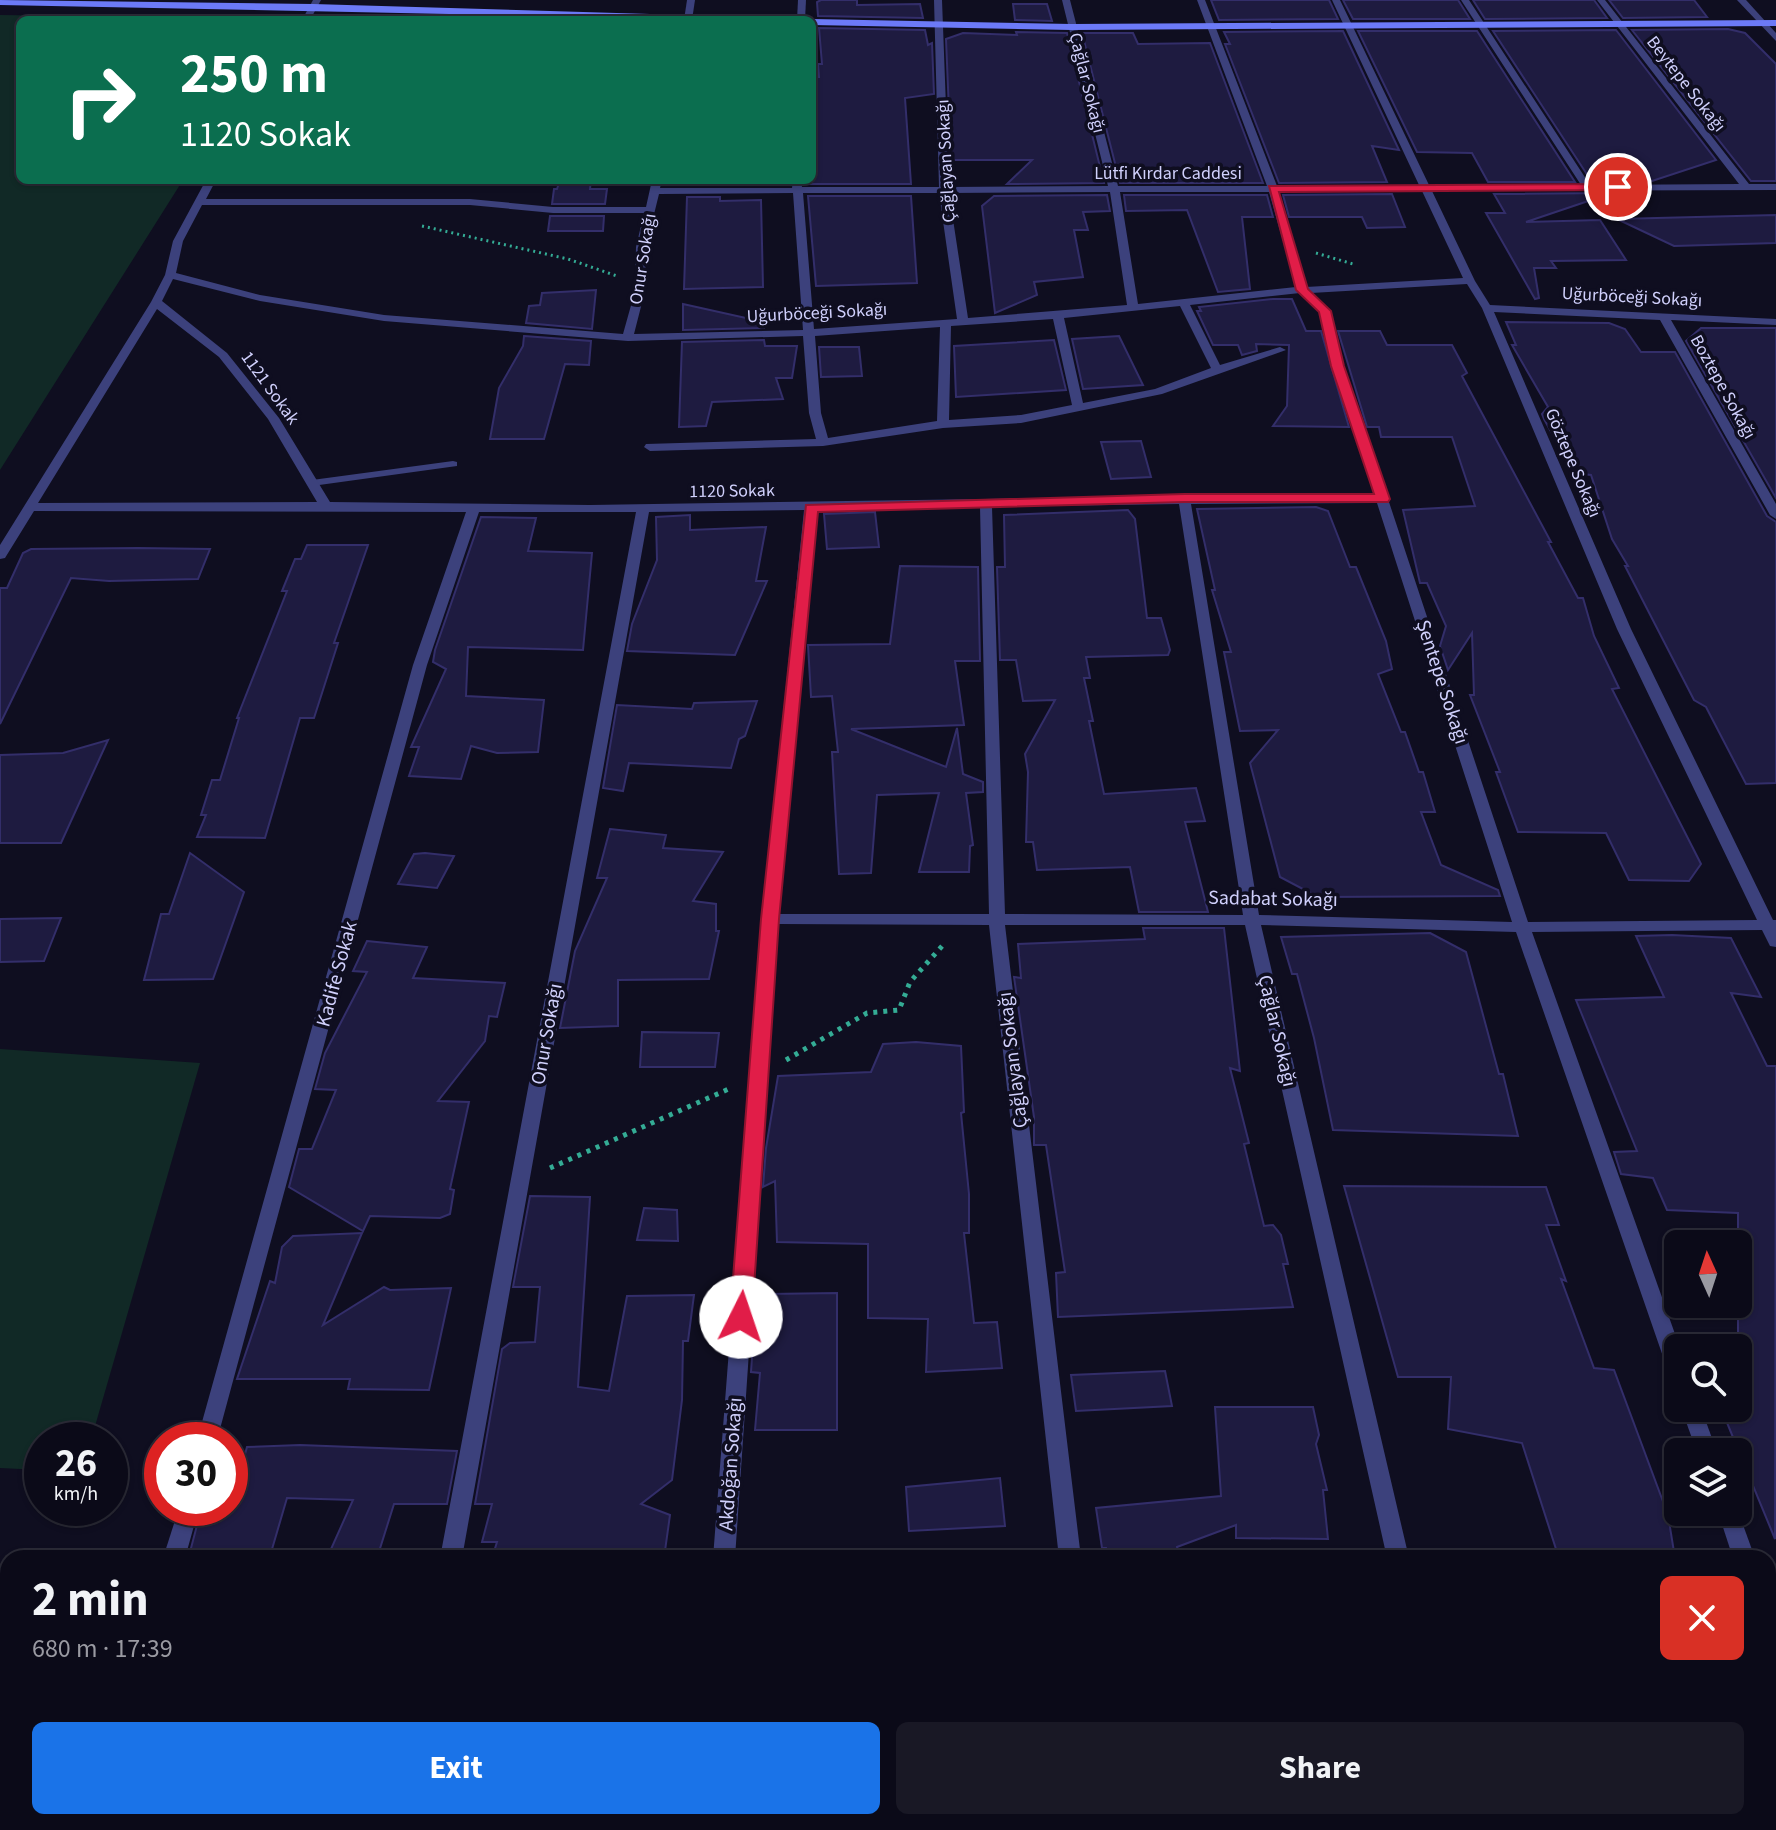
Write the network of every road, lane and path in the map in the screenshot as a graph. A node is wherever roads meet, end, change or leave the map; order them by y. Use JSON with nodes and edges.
{"nodes":[{"id":1,"x":938,"y":0,"type":"edge"},
{"id":2,"x":1066,"y":0,"type":"edge"},
{"id":3,"x":1201,"y":0,"type":"edge"},
{"id":4,"x":1336,"y":0,"type":"edge"},
{"id":5,"x":1465,"y":0,"type":"edge"},
{"id":6,"x":1601,"y":0,"type":"edge"},
{"id":7,"x":1741,"y":0,"type":"edge"},
{"id":8,"x":0,"y":2,"type":"edge"},
{"id":9,"x":315,"y":3,"type":"edge"},
{"id":10,"x":618,"y":16,"type":"edge"},
{"id":11,"x":816,"y":22,"type":"edge"},
{"id":12,"x":1618,"y":23,"type":"junction"},
{"id":13,"x":1761,"y":23,"type":"junction"},
{"id":14,"x":1776,"y":23,"type":"edge"},
{"id":15,"x":1348,"y":24,"type":"junction"},
{"id":16,"x":1479,"y":24,"type":"junction"},
{"id":17,"x":941,"y":26,"type":"junction"},
{"id":18,"x":1210,"y":26,"type":"junction"},
{"id":19,"x":1072,"y":27,"type":"junction"},
{"id":20,"x":1776,"y":38,"type":"edge"},
{"id":21,"x":209,"y":184,"type":"edge"},
{"id":22,"x":797,"y":185,"type":"edge"},
{"id":23,"x":656,"y":186,"type":"edge"},
{"id":24,"x":1587,"y":187,"type":"junction"},
{"id":25,"x":1746,"y":187,"type":"junction"},
{"id":26,"x":1776,"y":187,"type":"edge"},
{"id":27,"x":1273,"y":188,"type":"junction"},
{"id":28,"x":1425,"y":188,"type":"junction"},
{"id":29,"x":1114,"y":189,"type":"junction"},
{"id":30,"x":944,"y":190,"type":"junction"},
{"id":31,"x":198,"y":202,"type":"junction"},
{"id":32,"x":377,"y":203,"type":"junction"},
{"id":33,"x":650,"y":210,"type":"junction"},
{"id":34,"x":170,"y":275,"type":"junction"},
{"id":35,"x":1470,"y":281,"type":"junction"},
{"id":36,"x":641,"y":284,"type":"junction"},
{"id":37,"x":1302,"y":290,"type":"junction"},
{"id":38,"x":1183,"y":301,"type":"junction"},
{"id":39,"x":156,"y":302,"type":"junction"},
{"id":40,"x":1133,"y":307,"type":"junction"},
{"id":41,"x":1487,"y":308,"type":"junction"},
{"id":42,"x":1058,"y":315,"type":"junction"},
{"id":43,"x":1664,"y":317,"type":"junction"},
{"id":44,"x":963,"y":322,"type":"junction"},
{"id":45,"x":1776,"y":322,"type":"edge"},
{"id":46,"x":946,"y":323,"type":"junction"},
{"id":47,"x":809,"y":333,"type":"junction"},
{"id":48,"x":628,"y":338,"type":"junction"},
{"id":49,"x":1280,"y":350,"type":"dead end"},
{"id":50,"x":1217,"y":370,"type":"junction"},
{"id":51,"x":1078,"y":407,"type":"junction"},
{"id":52,"x":943,"y":424,"type":"junction"},
{"id":53,"x":823,"y":442,"type":"junction"},
{"id":54,"x":650,"y":447,"type":"dead end"},
{"id":55,"x":453,"y":464,"type":"dead end"},
{"id":56,"x":312,"y":483,"type":"junction"},
{"id":57,"x":1184,"y":498,"type":"junction"},
{"id":58,"x":1383,"y":499,"type":"junction"},
{"id":59,"x":986,"y":505,"type":"junction"},
{"id":60,"x":326,"y":506,"type":"junction"},
{"id":61,"x":30,"y":507,"type":"junction"},
{"id":62,"x":811,"y":508,"type":"junction"},
{"id":63,"x":473,"y":510,"type":"junction"},
{"id":64,"x":643,"y":510,"type":"junction"},
{"id":65,"x":1776,"y":515,"type":"edge"},
{"id":66,"x":0,"y":555,"type":"edge"},
{"id":67,"x":770,"y":919,"type":"junction"},
{"id":68,"x":1252,"y":920,"type":"junction"},
{"id":69,"x":997,"y":921,"type":"junction"},
{"id":70,"x":1772,"y":925,"type":"edge"},
{"id":71,"x":1522,"y":927,"type":"junction"},
{"id":72,"x":1776,"y":942,"type":"edge"},
{"id":73,"x":1665,"y":1334,"type":"edge"},
{"id":74,"x":212,"y":1422,"type":"edge"},
{"id":75,"x":184,"y":1526,"type":"edge"},
{"id":76,"x":1733,"y":1526,"type":"edge"},
{"id":77,"x":176,"y":1550,"type":"edge"},
{"id":78,"x":452,"y":1550,"type":"edge"},
{"id":79,"x":725,"y":1550,"type":"edge"},
{"id":80,"x":1069,"y":1550,"type":"edge"},
{"id":81,"x":1396,"y":1550,"type":"edge"},
{"id":82,"x":1741,"y":1550,"type":"edge"}],
"edges":[{"from":1,"to":17,"type":"street","name":"Çağlayan Sokağı"},
{"from":2,"to":19,"type":"street","name":"Çağlar Sokağı"},
{"from":3,"to":18,"type":"street","name":"Şentepe Sokağı"},
{"from":4,"to":15,"type":"street","name":"Göztepe Sokağı"},
{"from":5,"to":16,"type":"street"},
{"from":6,"to":12,"type":"street","name":"Beytepe Sokağı"},
{"from":7,"to":13,"type":"street"},
{"from":8,"to":9,"type":"main road"},
{"from":9,"to":10,"type":"main road"},
{"from":11,"to":17,"type":"main road"},
{"from":12,"to":13,"type":"main road"},
{"from":12,"to":16,"type":"main road"},
{"from":12,"to":25,"type":"street","name":"Beytepe Sokağı"},
{"from":13,"to":14,"type":"main road"},
{"from":13,"to":20,"type":"street"},
{"from":15,"to":16,"type":"main road"},
{"from":15,"to":18,"type":"main road"},
{"from":15,"to":28,"type":"street","name":"Göztepe Sokağı"},
{"from":16,"to":24,"type":"street"},
{"from":17,"to":19,"type":"main road"},
{"from":17,"to":30,"type":"street","name":"Çağlayan Sokağı"},
{"from":18,"to":19,"type":"main road"},
{"from":18,"to":27,"type":"street","name":"Şentepe Sokağı"},
{"from":19,"to":29,"type":"street","name":"Çağlar Sokağı"},
{"from":21,"to":31,"type":"street"},
{"from":22,"to":23,"type":"street","name":"Lütfi Kırdar Caddesi"},
{"from":22,"to":30,"type":"street","name":"Lütfi Kırdar Caddesi"},
{"from":22,"to":47,"type":"street"},
{"from":23,"to":33,"type":"street","name":"Onur Sokağı"},
{"from":24,"to":25,"type":"street","name":"Lütfi Kırdar Caddesi"},
{"from":24,"to":28,"type":"street","name":"Lütfi Kırdar Caddesi"},
{"from":25,"to":26,"type":"street","name":"Lütfi Kırdar Caddesi"},
{"from":27,"to":28,"type":"street","name":"Lütfi Kırdar Caddesi"},
{"from":27,"to":29,"type":"street","name":"Lütfi Kırdar Caddesi"},
{"from":27,"to":37,"type":"street","name":"Şentepe Sokağı"},
{"from":28,"to":35,"type":"street","name":"Göztepe Sokağı"},
{"from":29,"to":30,"type":"street","name":"Lütfi Kırdar Caddesi"},
{"from":29,"to":40,"type":"street","name":"Çağlar Sokağı"},
{"from":30,"to":44,"type":"street","name":"Çağlayan Sokağı"},
{"from":31,"to":32,"type":"street"},
{"from":31,"to":34,"type":"street"},
{"from":32,"to":33,"type":"street"},
{"from":32,"to":36,"type":"path"},
{"from":33,"to":36,"type":"street","name":"Onur Sokağı"},
{"from":34,"to":39,"type":"street"},
{"from":34,"to":48,"type":"street","name":"Uğurböceği Sokağı"},
{"from":35,"to":37,"type":"street","name":"Uğurböceği Sokağı"},
{"from":35,"to":41,"type":"street","name":"Göztepe Sokağı"},
{"from":36,"to":48,"type":"street","name":"Onur Sokağı"},
{"from":37,"to":38,"type":"street","name":"Uğurböceği Sokağı"},
{"from":37,"to":58,"type":"street","name":"Şentepe Sokağı"},
{"from":38,"to":40,"type":"street","name":"Uğurböceği Sokağı"},
{"from":38,"to":50,"type":"street"},
{"from":39,"to":56,"type":"street","name":"1121 Sokak"},
{"from":39,"to":61,"type":"street"},
{"from":40,"to":42,"type":"street","name":"Uğurböceği Sokağı"},
{"from":41,"to":43,"type":"street","name":"Uğurböceği Sokağı"},
{"from":41,"to":70,"type":"street","name":"Göztepe Sokağı"},
{"from":42,"to":44,"type":"street","name":"Uğurböceği Sokağı"},
{"from":42,"to":51,"type":"street"},
{"from":43,"to":45,"type":"street","name":"Uğurböceği Sokağı"},
{"from":43,"to":65,"type":"street","name":"Boztepe Sokağı"},
{"from":44,"to":46,"type":"street","name":"Uğurböceği Sokağı"},
{"from":46,"to":47,"type":"street","name":"Uğurböceği Sokağı"},
{"from":46,"to":52,"type":"street"},
{"from":47,"to":48,"type":"street","name":"Uğurböceği Sokağı"},
{"from":47,"to":53,"type":"street"},
{"from":49,"to":50,"type":"street"},
{"from":50,"to":51,"type":"street"},
{"from":51,"to":52,"type":"street"},
{"from":52,"to":53,"type":"street"},
{"from":53,"to":54,"type":"street"},
{"from":55,"to":56,"type":"lane"},
{"from":56,"to":60,"type":"street","name":"1121 Sokak"},
{"from":57,"to":58,"type":"street","name":"1120 Sokak"},
{"from":57,"to":59,"type":"street","name":"1120 Sokak"},
{"from":57,"to":68,"type":"street","name":"Çağlar Sokağı"},
{"from":58,"to":71,"type":"street","name":"Şentepe Sokağı"},
{"from":59,"to":62,"type":"street","name":"1120 Sokak"},
{"from":59,"to":69,"type":"street","name":"Çağlayan Sokağı"},
{"from":60,"to":61,"type":"street"},
{"from":60,"to":63,"type":"street"},
{"from":61,"to":66,"type":"street"},
{"from":62,"to":64,"type":"street","name":"1120 Sokak"},
{"from":62,"to":67,"type":"street","name":"Akdoğan Sokağı"},
{"from":63,"to":64,"type":"street","name":"1120 Sokak"},
{"from":63,"to":74,"type":"street","name":"Kadife Sokak"},
{"from":64,"to":78,"type":"street","name":"Onur Sokağı"},
{"from":67,"to":69,"type":"street","name":"Sadabat Sokağı"},
{"from":67,"to":79,"type":"street","name":"Akdoğan Sokağı"},
{"from":68,"to":69,"type":"street","name":"Sadabat Sokağı"},
{"from":68,"to":71,"type":"street","name":"Sadabat Sokağı"},
{"from":68,"to":81,"type":"street","name":"Çağlar Sokağı"},
{"from":69,"to":80,"type":"street","name":"Çağlayan Sokağı"},
{"from":70,"to":71,"type":"street","name":"Sadabat Sokağı"},
{"from":70,"to":72,"type":"street","name":"Göztepe Sokağı"},
{"from":71,"to":73,"type":"street","name":"Şentepe Sokağı"},
{"from":75,"to":77,"type":"street"},
{"from":76,"to":82,"type":"street"}]}
